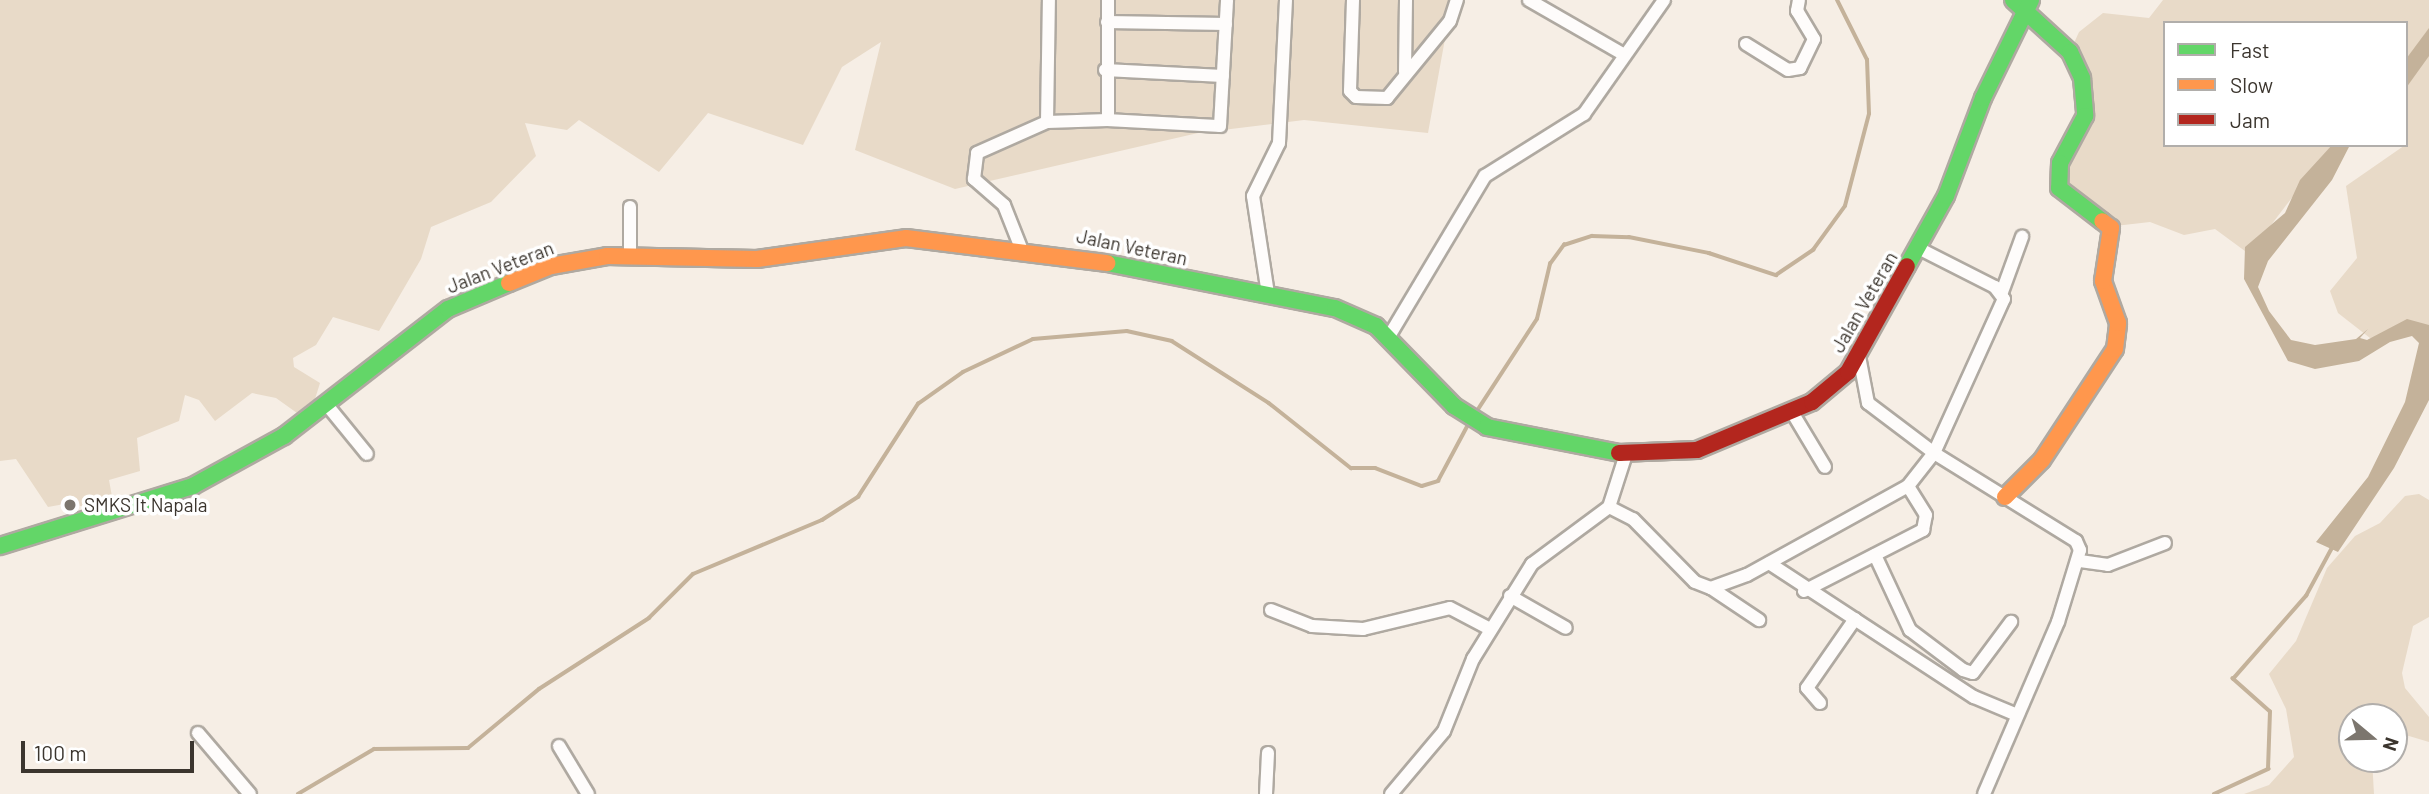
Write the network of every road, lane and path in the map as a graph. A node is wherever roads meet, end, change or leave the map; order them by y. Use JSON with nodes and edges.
{"nodes":[{"id":1,"x":1049,"y":0,"type":"edge"},
{"id":2,"x":1108,"y":0,"type":"edge"},
{"id":3,"x":1227,"y":0,"type":"edge"},
{"id":4,"x":1286,"y":0,"type":"edge"},
{"id":5,"x":1353,"y":0,"type":"edge"},
{"id":6,"x":1406,"y":0,"type":"edge"},
{"id":7,"x":1457,"y":0,"type":"edge"},
{"id":8,"x":1529,"y":0,"type":"edge"},
{"id":9,"x":1664,"y":0,"type":"edge"},
{"id":10,"x":1799,"y":0,"type":"edge"},
{"id":11,"x":2024,"y":3,"type":"edge"},
{"id":12,"x":1107,"y":22,"type":"junction"},
{"id":13,"x":1226,"y":24,"type":"junction"},
{"id":14,"x":1746,"y":44,"type":"dead end"},
{"id":15,"x":1623,"y":54,"type":"junction"},
{"id":16,"x":1105,"y":70,"type":"junction"},
{"id":17,"x":1405,"y":72,"type":"junction"},
{"id":18,"x":1223,"y":76,"type":"junction"},
{"id":19,"x":1108,"y":120,"type":"junction"},
{"id":20,"x":1047,"y":122,"type":"junction"},
{"id":21,"x":630,"y":207,"type":"dead end"},
{"id":22,"x":2022,"y":237,"type":"dead end"},
{"id":23,"x":1015,"y":247,"type":"junction"},
{"id":24,"x":1920,"y":248,"type":"junction"},
{"id":25,"x":630,"y":255,"type":"junction"},
{"id":26,"x":2002,"y":292,"type":"junction"},
{"id":27,"x":1268,"y":294,"type":"junction"},
{"id":28,"x":1388,"y":338,"type":"junction"},
{"id":29,"x":1859,"y":356,"type":"junction"},
{"id":30,"x":327,"y":405,"type":"junction"},
{"id":31,"x":1792,"y":412,"type":"junction"},
{"id":32,"x":1934,"y":453,"type":"junction"},
{"id":33,"x":367,"y":454,"type":"dead end"},
{"id":34,"x":1626,"y":454,"type":"junction"},
{"id":35,"x":1825,"y":467,"type":"dead end"},
{"id":36,"x":1908,"y":486,"type":"junction"},
{"id":37,"x":2005,"y":497,"type":"junction"},
{"id":38,"x":1609,"y":507,"type":"junction"},
{"id":39,"x":2165,"y":543,"type":"dead end"},
{"id":40,"x":0,"y":547,"type":"edge"},
{"id":41,"x":1875,"y":555,"type":"junction"},
{"id":42,"x":2080,"y":561,"type":"junction"},
{"id":43,"x":1769,"y":563,"type":"junction"},
{"id":44,"x":1711,"y":588,"type":"junction"},
{"id":45,"x":1804,"y":590,"type":"junction"},
{"id":46,"x":1510,"y":596,"type":"junction"},
{"id":47,"x":1271,"y":610,"type":"dead end"},
{"id":48,"x":1759,"y":620,"type":"dead end"},
{"id":49,"x":1855,"y":620,"type":"junction"},
{"id":50,"x":2011,"y":622,"type":"dead end"},
{"id":51,"x":1566,"y":628,"type":"dead end"},
{"id":52,"x":1490,"y":629,"type":"junction"},
{"id":53,"x":1820,"y":703,"type":"dead end"},
{"id":54,"x":2017,"y":715,"type":"junction"},
{"id":55,"x":198,"y":733,"type":"dead end"},
{"id":56,"x":559,"y":746,"type":"dead end"},
{"id":57,"x":1268,"y":753,"type":"dead end"},
{"id":58,"x":250,"y":794,"type":"edge"},
{"id":59,"x":588,"y":794,"type":"edge"},
{"id":60,"x":1266,"y":794,"type":"edge"},
{"id":61,"x":1391,"y":794,"type":"edge"},
{"id":62,"x":1984,"y":794,"type":"edge"}],
"edges":[{"from":1,"to":20,"type":"street"},
{"from":2,"to":12,"type":"street"},
{"from":3,"to":13,"type":"street"},
{"from":4,"to":27,"type":"street"},
{"from":5,"to":17,"type":"street"},
{"from":6,"to":17,"type":"street"},
{"from":7,"to":17,"type":"street"},
{"from":8,"to":15,"type":"street"},
{"from":9,"to":15,"type":"street"},
{"from":10,"to":14,"type":"street"},
{"from":11,"to":24,"type":"street","name":"Jalan Veteran"},
{"from":11,"to":37,"type":"street"},
{"from":12,"to":13,"type":"street"},
{"from":12,"to":16,"type":"street"},
{"from":13,"to":18,"type":"street"},
{"from":15,"to":28,"type":"street"},
{"from":16,"to":18,"type":"street"},
{"from":16,"to":19,"type":"street"},
{"from":18,"to":19,"type":"street"},
{"from":19,"to":20,"type":"street"},
{"from":20,"to":23,"type":"street"},
{"from":21,"to":25,"type":"street"},
{"from":22,"to":26,"type":"street"},
{"from":23,"to":25,"type":"street","name":"Jalan Veteran"},
{"from":23,"to":27,"type":"street","name":"Jalan Veteran"},
{"from":24,"to":26,"type":"street"},
{"from":24,"to":29,"type":"street","name":"Jalan Veteran"},
{"from":25,"to":30,"type":"street","name":"Jalan Veteran"},
{"from":26,"to":32,"type":"street"},
{"from":27,"to":28,"type":"street","name":"Jalan Veteran"},
{"from":28,"to":34,"type":"street","name":"Jalan Veteran"},
{"from":29,"to":31,"type":"street","name":"Jalan Veteran"},
{"from":29,"to":32,"type":"street"},
{"from":30,"to":33,"type":"street"},
{"from":30,"to":40,"type":"street","name":"Jalan Veteran"},
{"from":31,"to":34,"type":"street","name":"Jalan Veteran"},
{"from":31,"to":35,"type":"street"},
{"from":32,"to":36,"type":"street"},
{"from":32,"to":37,"type":"street"},
{"from":34,"to":38,"type":"street"},
{"from":36,"to":41,"type":"street"},
{"from":36,"to":43,"type":"street"},
{"from":37,"to":42,"type":"street"},
{"from":38,"to":44,"type":"street"},
{"from":38,"to":46,"type":"street"},
{"from":39,"to":42,"type":"street"},
{"from":41,"to":45,"type":"street"},
{"from":41,"to":50,"type":"street"},
{"from":42,"to":54,"type":"street"},
{"from":43,"to":44,"type":"street"},
{"from":43,"to":45,"type":"street"},
{"from":44,"to":48,"type":"street"},
{"from":45,"to":49,"type":"street"},
{"from":46,"to":51,"type":"street"},
{"from":46,"to":52,"type":"street"},
{"from":47,"to":52,"type":"street"},
{"from":49,"to":53,"type":"street"},
{"from":49,"to":54,"type":"street"},
{"from":52,"to":61,"type":"street"},
{"from":54,"to":62,"type":"street"},
{"from":55,"to":58,"type":"street"},
{"from":56,"to":59,"type":"street"},
{"from":57,"to":60,"type":"street"}]}
